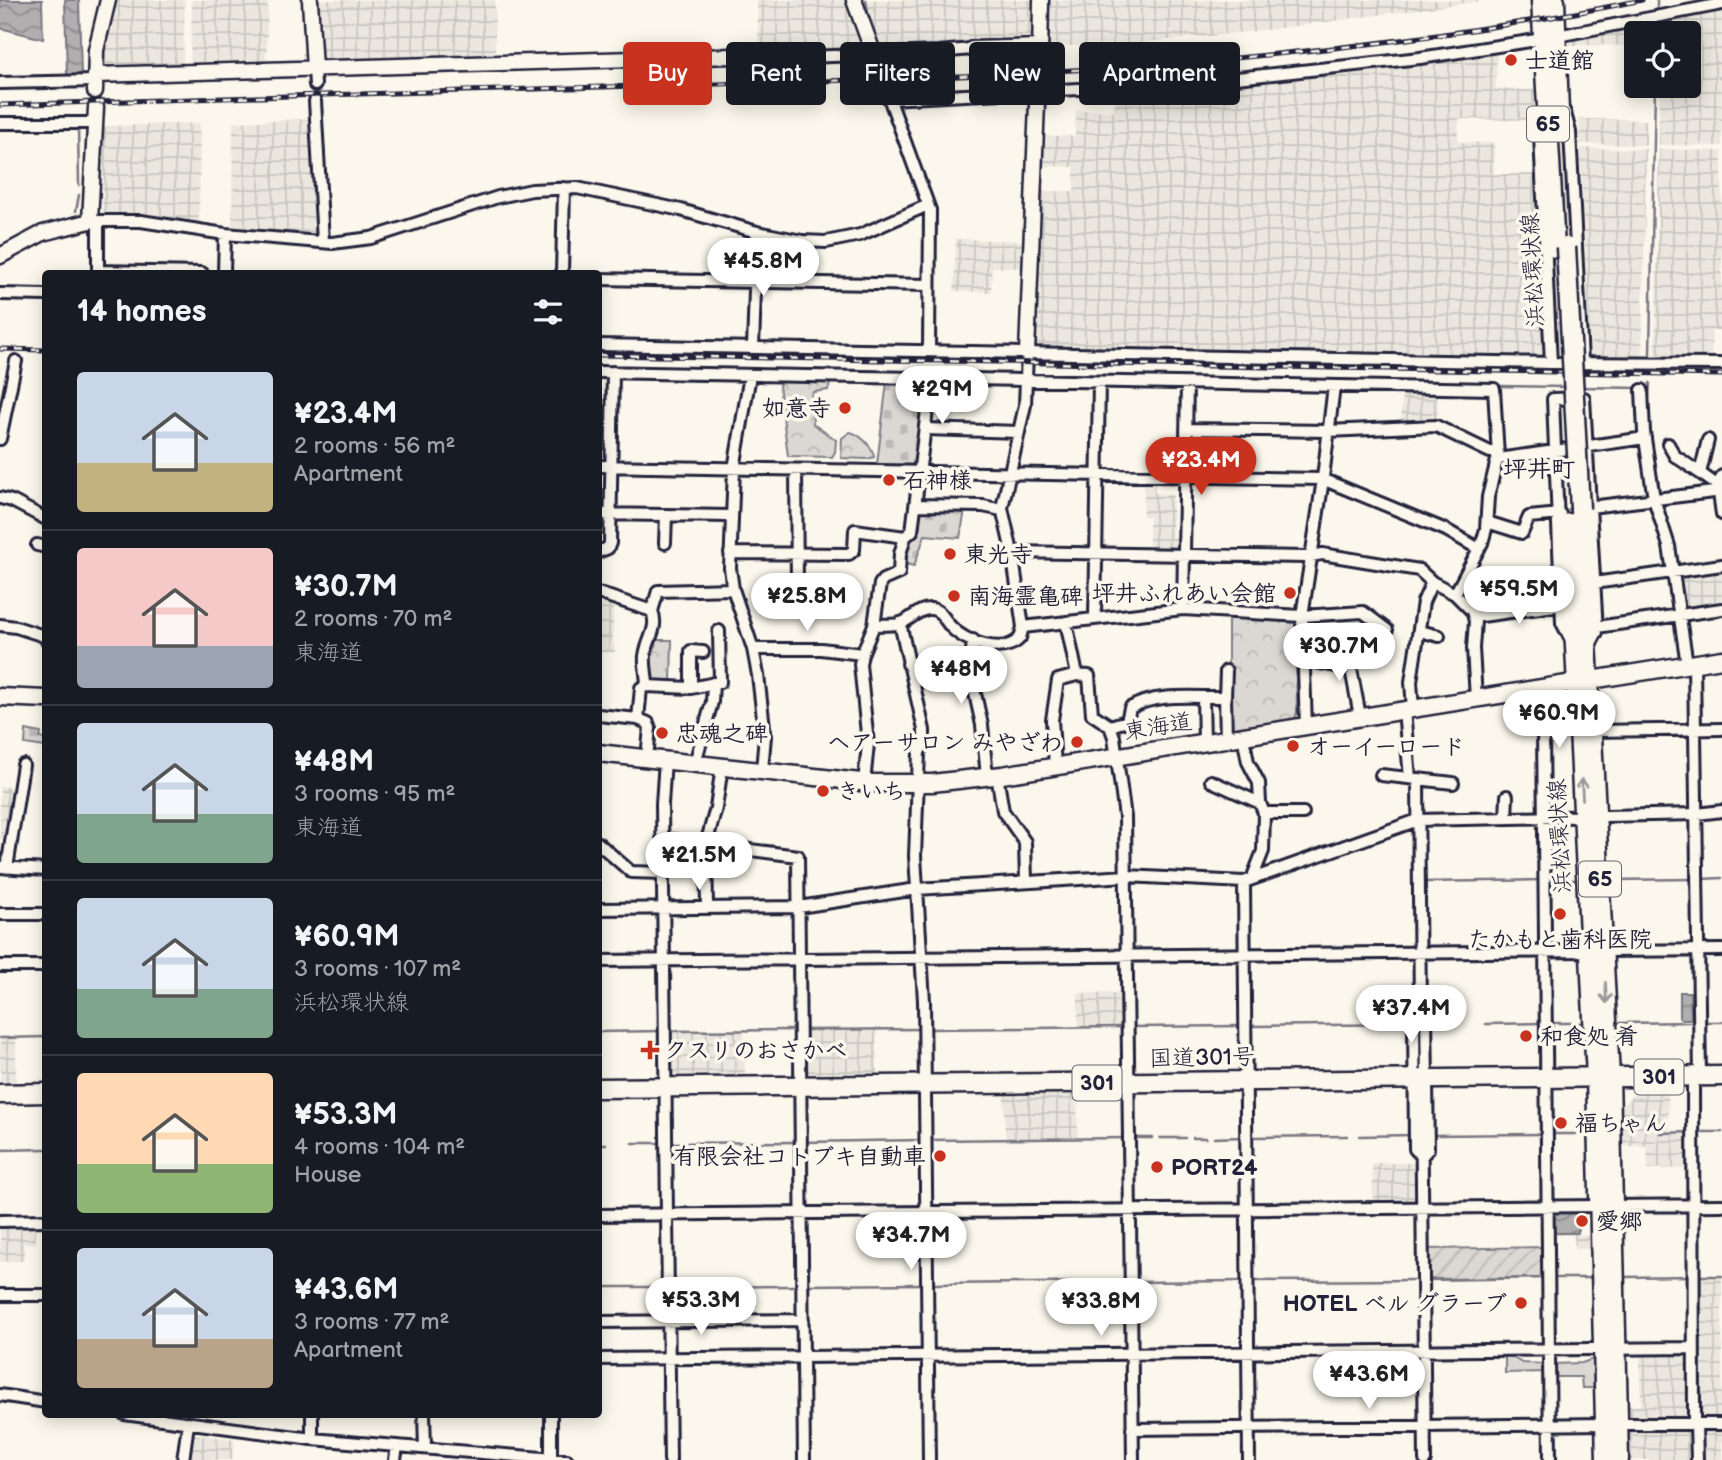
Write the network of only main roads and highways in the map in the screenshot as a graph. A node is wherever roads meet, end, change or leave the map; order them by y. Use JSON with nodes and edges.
{"nodes":[{"id":1,"x":1541,"y":0,"type":"edge"},
{"id":2,"x":1555,"y":0,"type":"edge"},
{"id":3,"x":1550,"y":38,"type":"junction"},
{"id":4,"x":1722,"y":659,"type":"edge"},
{"id":5,"x":1583,"y":681,"type":"junction"},
{"id":6,"x":0,"y":697,"type":"edge"},
{"id":7,"x":42,"y":699,"type":"edge"},
{"id":8,"x":602,"y":753,"type":"edge"},
{"id":9,"x":1722,"y":1076,"type":"edge"},
{"id":10,"x":1603,"y":1077,"type":"junction"},
{"id":11,"x":602,"y":1088,"type":"edge"},
{"id":12,"x":42,"y":1093,"type":"edge"},
{"id":13,"x":0,"y":1094,"type":"edge"},
{"id":14,"x":1612,"y":1424,"type":"junction"},
{"id":15,"x":1606,"y":1460,"type":"edge"},
{"id":16,"x":1619,"y":1460,"type":"edge"}],
"edges":[{"from":1,"to":3,"type":"main road","name":"浜松環状線","number":"65"},
{"from":2,"to":3,"type":"main road","name":"浜松環状線","number":"65"},
{"from":3,"to":5,"type":"main road","name":"浜松環状線","number":"65"},
{"from":4,"to":5,"type":"main road","name":"東海道"},
{"from":5,"to":8,"type":"main road","name":"東海道"},
{"from":5,"to":10,"type":"main road","name":"浜松環状線","number":"65"},
{"from":6,"to":7,"type":"main road"},
{"from":9,"to":10,"type":"main road","name":"国道301号","number":"301"},
{"from":10,"to":11,"type":"main road","name":"国道301号","number":"301"},
{"from":10,"to":14,"type":"main road","name":"浜松環状線","number":"65"},
{"from":12,"to":13,"type":"main road"},
{"from":14,"to":15,"type":"main road","name":"浜松環状線","number":"65"},
{"from":14,"to":16,"type":"main road","name":"浜松環状線","number":"65"}]}
